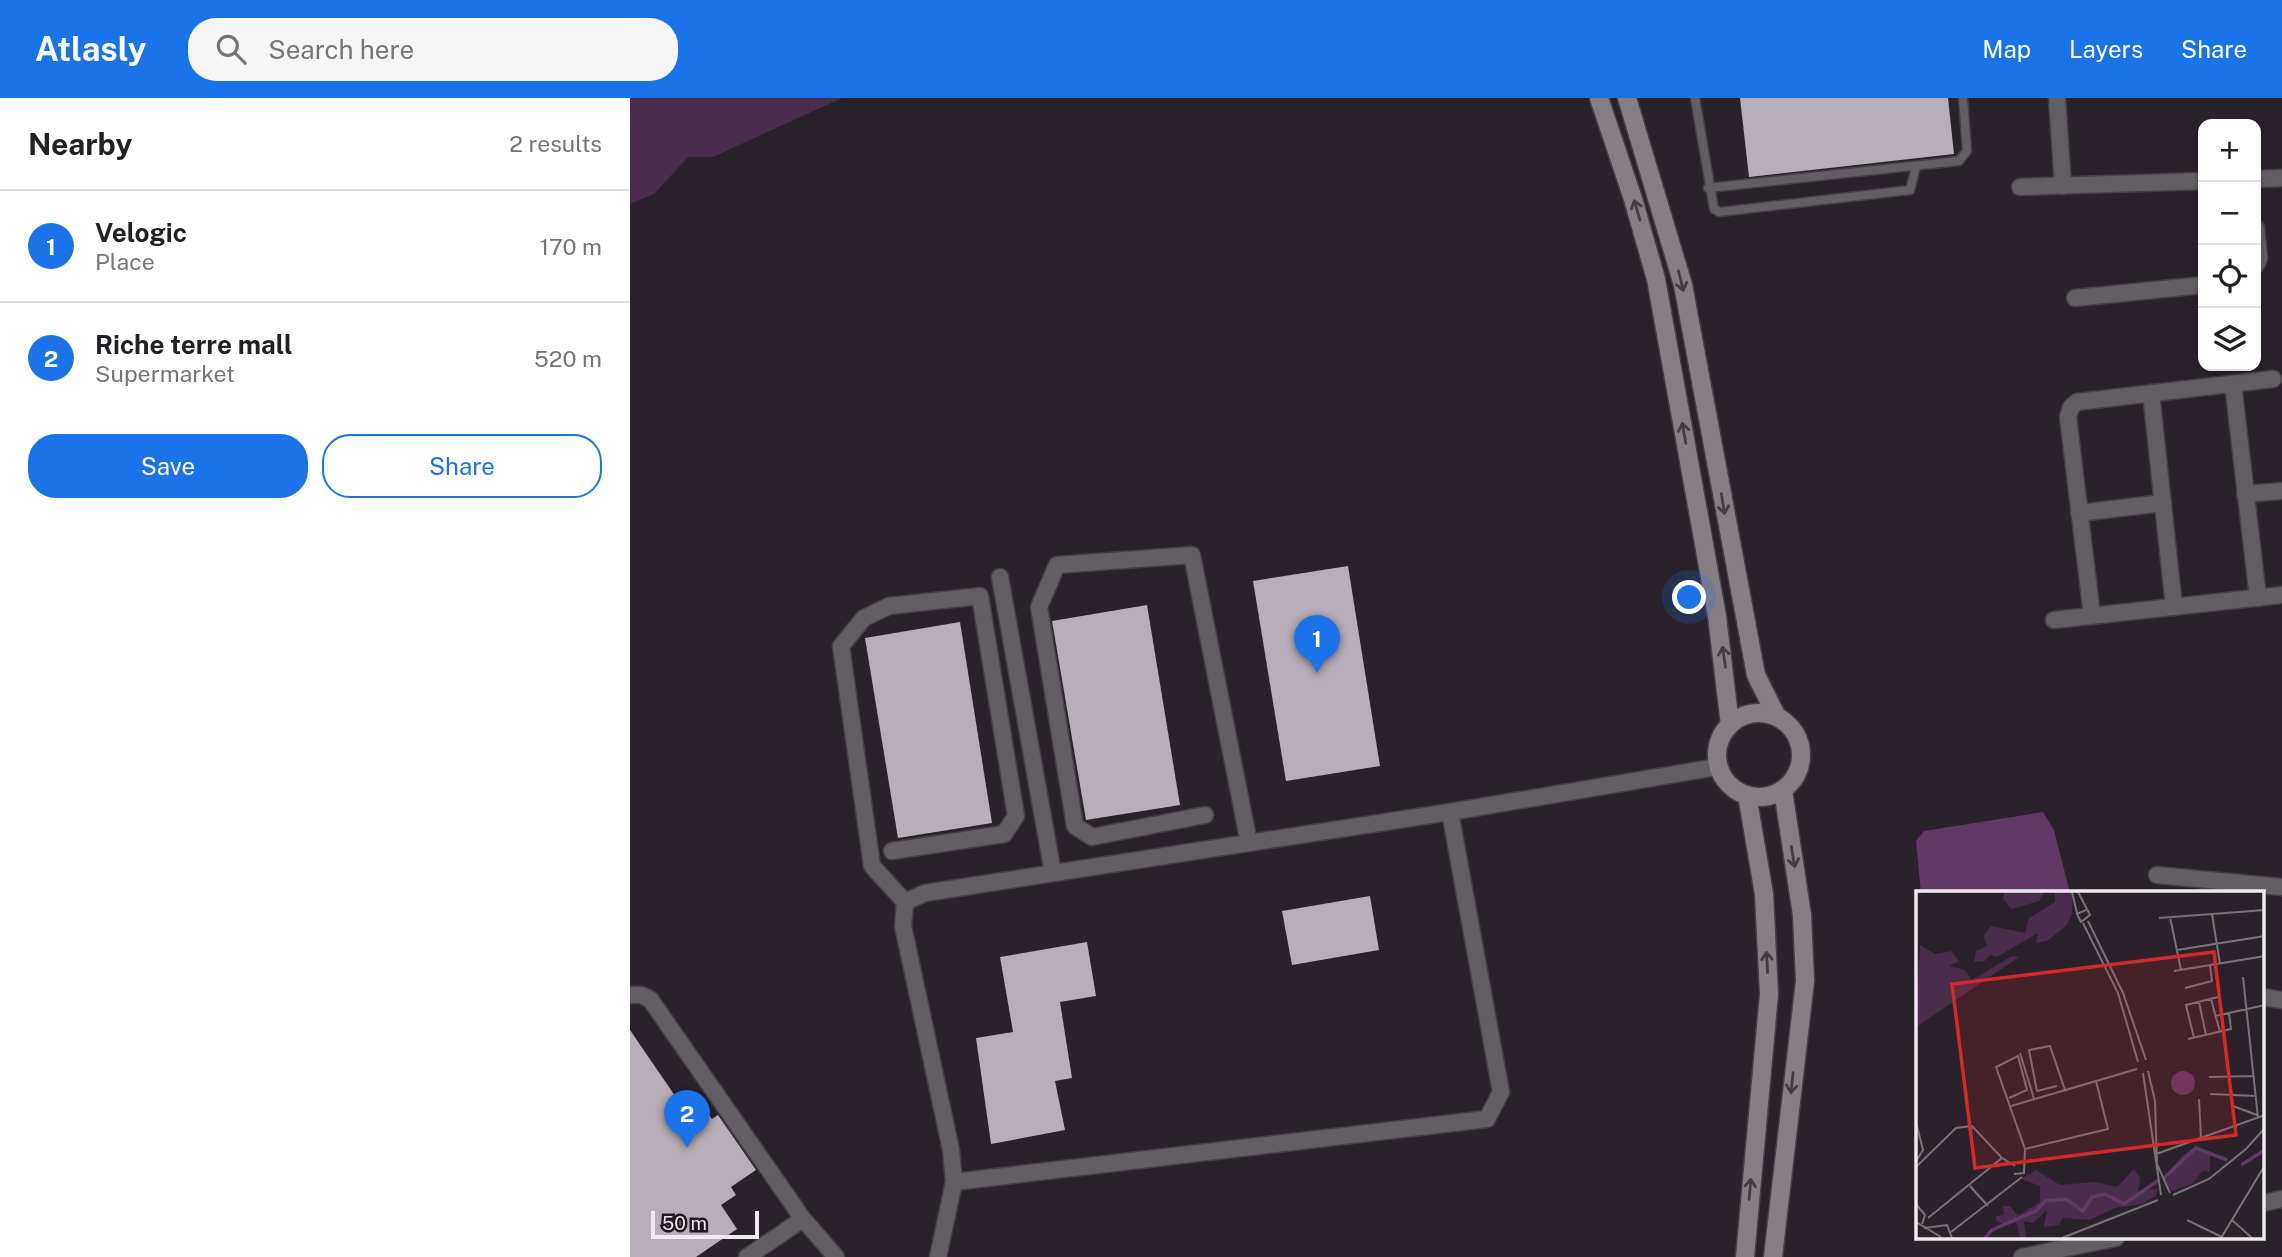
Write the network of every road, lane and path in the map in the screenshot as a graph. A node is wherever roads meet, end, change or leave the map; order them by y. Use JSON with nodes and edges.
{"nodes":[{"id":1,"x":1599,"y":98,"type":"edge"},
{"id":2,"x":1627,"y":98,"type":"edge"},
{"id":3,"x":1695,"y":98,"type":"edge"},
{"id":4,"x":1963,"y":98,"type":"edge"},
{"id":5,"x":2057,"y":98,"type":"edge"},
{"id":6,"x":1916,"y":167,"type":"junction"},
{"id":7,"x":2282,"y":178,"type":"edge"},
{"id":8,"x":2261,"y":179,"type":"edge"},
{"id":9,"x":2198,"y":181,"type":"edge"},
{"id":10,"x":2063,"y":186,"type":"junction"},
{"id":11,"x":2020,"y":187,"type":"dead end"},
{"id":12,"x":1708,"y":188,"type":"junction"},
{"id":13,"x":2198,"y":286,"type":"edge"},
{"id":14,"x":2076,"y":298,"type":"dead end"},
{"id":15,"x":2273,"y":379,"type":"dead end"},
{"id":16,"x":2233,"y":384,"type":"junction"},
{"id":17,"x":2151,"y":393,"type":"junction"},
{"id":18,"x":2282,"y":491,"type":"edge"},
{"id":19,"x":2245,"y":494,"type":"junction"},
{"id":20,"x":2163,"y":503,"type":"junction"},
{"id":21,"x":2080,"y":513,"type":"junction"},
{"id":22,"x":1000,"y":577,"type":"dead end"},
{"id":23,"x":2282,"y":595,"type":"edge"},
{"id":24,"x":2258,"y":598,"type":"junction"},
{"id":25,"x":2174,"y":607,"type":"junction"},
{"id":26,"x":2092,"y":615,"type":"junction"},
{"id":27,"x":2054,"y":620,"type":"dead end"},
{"id":28,"x":1777,"y":717,"type":"junction"},
{"id":29,"x":1730,"y":724,"type":"junction"},
{"id":30,"x":1717,"y":767,"type":"junction"},
{"id":31,"x":1783,"y":790,"type":"junction"},
{"id":32,"x":1747,"y":795,"type":"junction"},
{"id":33,"x":1450,"y":812,"type":"junction"},
{"id":34,"x":1205,"y":815,"type":"dead end"},
{"id":35,"x":1249,"y":843,"type":"junction"},
{"id":36,"x":892,"y":850,"type":"dead end"},
{"id":37,"x":1053,"y":873,"type":"junction"},
{"id":38,"x":2157,"y":875,"type":"dead end"},
{"id":39,"x":2282,"y":887,"type":"edge"},
{"id":40,"x":905,"y":902,"type":"junction"},
{"id":41,"x":630,"y":995,"type":"edge"},
{"id":42,"x":2264,"y":998,"type":"edge"},
{"id":43,"x":2282,"y":1000,"type":"edge"},
{"id":44,"x":954,"y":1182,"type":"junction"},
{"id":45,"x":2282,"y":1199,"type":"edge"},
{"id":46,"x":2264,"y":1203,"type":"edge"},
{"id":47,"x":803,"y":1219,"type":"junction"},
{"id":48,"x":2093,"y":1240,"type":"edge"},
{"id":49,"x":2059,"y":1243,"type":"edge"},
{"id":50,"x":934,"y":1255,"type":"edge"},
{"id":51,"x":747,"y":1257,"type":"edge"},
{"id":52,"x":836,"y":1257,"type":"edge"},
{"id":53,"x":1745,"y":1257,"type":"edge"},
{"id":54,"x":1773,"y":1257,"type":"edge"},
{"id":55,"x":2022,"y":1257,"type":"edge"}],
"edges":[{"from":29,"to":1,"type":"street","one_way":true},
{"from":2,"to":28,"type":"street","one_way":true},
{"from":3,"to":12,"type":"lane"},
{"from":4,"to":6,"type":"lane"},
{"from":5,"to":10,"type":"street"},
{"from":6,"to":12,"type":"lane"},
{"from":6,"to":12,"type":"lane"},
{"from":7,"to":8,"type":"street"},
{"from":9,"to":10,"type":"street"},
{"from":10,"to":11,"type":"street"},
{"from":13,"to":14,"type":"street"},
{"from":15,"to":16,"type":"street"},
{"from":16,"to":17,"type":"street"},
{"from":16,"to":19,"type":"street"},
{"from":17,"to":20,"type":"street"},
{"from":17,"to":21,"type":"street"},
{"from":18,"to":19,"type":"street"},
{"from":19,"to":24,"type":"street"},
{"from":20,"to":21,"type":"street"},
{"from":20,"to":25,"type":"street"},
{"from":21,"to":26,"type":"street"},
{"from":22,"to":37,"type":"street"},
{"from":23,"to":24,"type":"street"},
{"from":24,"to":25,"type":"street"},
{"from":25,"to":26,"type":"street"},
{"from":26,"to":27,"type":"street"},
{"from":28,"to":29,"type":"street"},
{"from":28,"to":31,"type":"street"},
{"from":29,"to":30,"type":"street"},
{"from":30,"to":32,"type":"street"},
{"from":30,"to":33,"type":"street"},
{"from":31,"to":32,"type":"street"},
{"from":31,"to":54,"type":"street","one_way":true},
{"from":53,"to":32,"type":"street","one_way":true},
{"from":33,"to":35,"type":"street"},
{"from":33,"to":44,"type":"street"},
{"from":34,"to":35,"type":"street"},
{"from":35,"to":37,"type":"street"},
{"from":36,"to":40,"type":"street"},
{"from":37,"to":40,"type":"street"},
{"from":38,"to":39,"type":"street"},
{"from":40,"to":44,"type":"street"},
{"from":41,"to":47,"type":"street"},
{"from":42,"to":43,"type":"street"},
{"from":44,"to":50,"type":"street"},
{"from":45,"to":46,"type":"street"},
{"from":47,"to":51,"type":"street"},
{"from":47,"to":52,"type":"street"},
{"from":48,"to":49,"type":"street"},
{"from":49,"to":55,"type":"street"}]}
